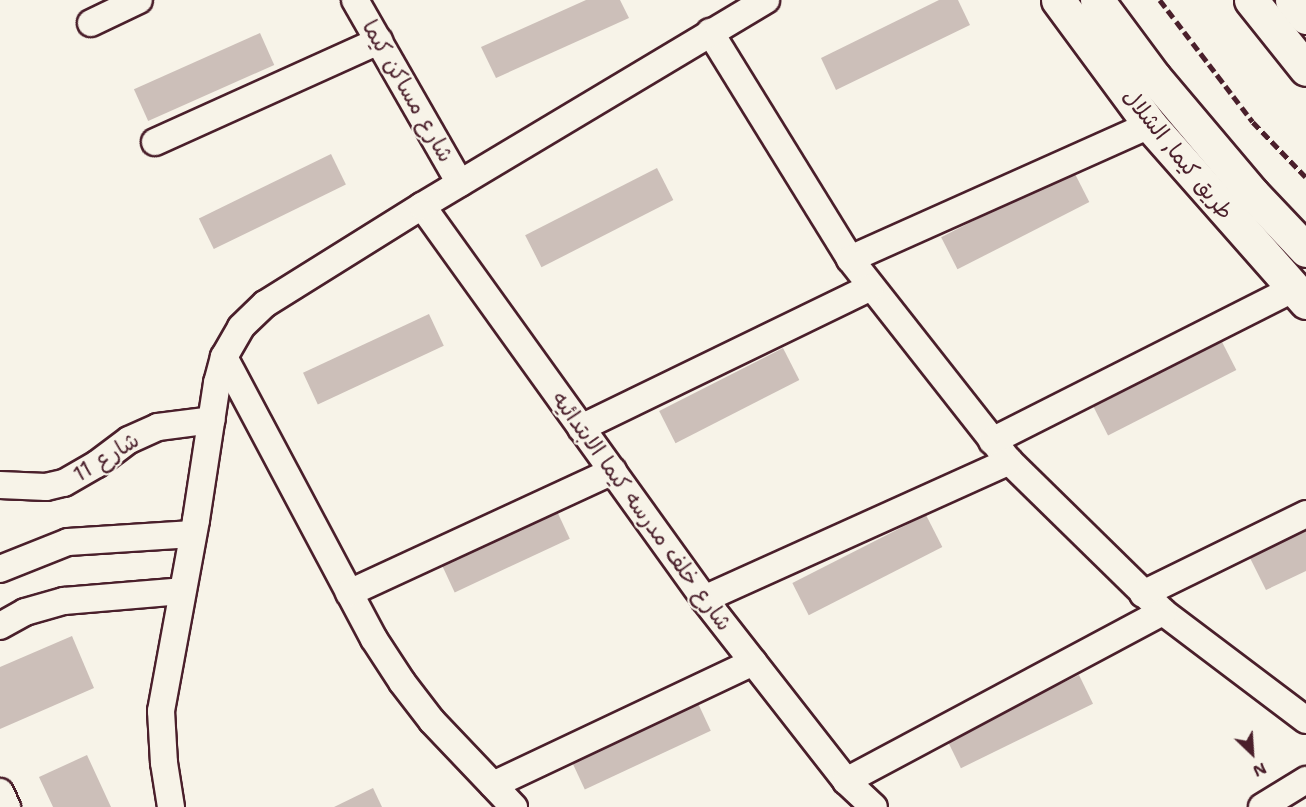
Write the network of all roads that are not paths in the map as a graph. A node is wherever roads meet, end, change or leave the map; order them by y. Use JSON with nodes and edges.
{"nodes":[{"id":1,"x":139,"y":0,"type":"edge"},
{"id":2,"x":355,"y":0,"type":"edge"},
{"id":3,"x":766,"y":0,"type":"edge"},
{"id":4,"x":1058,"y":0,"type":"edge"},
{"id":5,"x":1097,"y":0,"type":"edge"},
{"id":6,"x":1251,"y":0,"type":"edge"},
{"id":7,"x":1292,"y":0,"type":"edge"},
{"id":8,"x":1306,"y":17,"type":"edge"},
{"id":9,"x":91,"y":23,"type":"dead end"},
{"id":10,"x":710,"y":32,"type":"junction"},
{"id":11,"x":379,"y":41,"type":"junction"},
{"id":12,"x":1306,"y":69,"type":"edge"},
{"id":13,"x":1150,"y":125,"type":"junction"},
{"id":14,"x":155,"y":142,"type":"dead end"},
{"id":15,"x":460,"y":183,"type":"junction"},
{"id":16,"x":422,"y":206,"type":"junction"},
{"id":17,"x":1306,"y":250,"type":"edge"},
{"id":18,"x":850,"y":259,"type":"junction"},
{"id":19,"x":871,"y":287,"type":"junction"},
{"id":20,"x":1299,"y":295,"type":"edge"},
{"id":21,"x":224,"y":357,"type":"junction"},
{"id":22,"x":212,"y":420,"type":"junction"},
{"id":23,"x":581,"y":428,"type":"junction"},
{"id":24,"x":992,"y":441,"type":"junction"},
{"id":25,"x":1009,"y":461,"type":"junction"},
{"id":26,"x":613,"y":471,"type":"junction"},
{"id":27,"x":0,"y":485,"type":"edge"},
{"id":28,"x":1306,"y":514,"type":"edge"},
{"id":29,"x":193,"y":534,"type":"junction"},
{"id":30,"x":0,"y":569,"type":"edge"},
{"id":31,"x":182,"y":591,"type":"junction"},
{"id":32,"x":349,"y":593,"type":"junction"},
{"id":33,"x":1143,"y":594,"type":"junction"},
{"id":34,"x":704,"y":599,"type":"junction"},
{"id":35,"x":1163,"y":612,"type":"junction"},
{"id":36,"x":0,"y":626,"type":"edge"},
{"id":37,"x":753,"y":662,"type":"junction"},
{"id":38,"x":1306,"y":720,"type":"edge"},
{"id":39,"x":1306,"y":780,"type":"edge"},
{"id":40,"x":846,"y":781,"type":"junction"},
{"id":41,"x":493,"y":785,"type":"junction"},
{"id":42,"x":0,"y":792,"type":"edge"},
{"id":43,"x":7,"y":807,"type":"edge"},
{"id":44,"x":171,"y":807,"type":"edge"},
{"id":45,"x":514,"y":807,"type":"edge"},
{"id":46,"x":874,"y":807,"type":"edge"},
{"id":47,"x":1262,"y":807,"type":"edge"}],
"edges":[{"from":1,"to":9,"type":"street"},
{"from":2,"to":11,"type":"street","name":"شارع مساكن كيما"},
{"from":3,"to":10,"type":"street"},
{"from":4,"to":13,"type":"main road","name":"طريق كيما, الشلال"},
{"from":5,"to":17,"type":"main road","name":"طريق كيما, الشلال"},
{"from":6,"to":12,"type":"main road"},
{"from":7,"to":8,"type":"main road"},
{"from":10,"to":15,"type":"street"},
{"from":10,"to":18,"type":"street"},
{"from":11,"to":14,"type":"street"},
{"from":11,"to":15,"type":"street","name":"شارع مساكن كيما"},
{"from":13,"to":18,"type":"street"},
{"from":13,"to":20,"type":"main road","name":"طريق كيما, الشلال"},
{"from":15,"to":16,"type":"street"},
{"from":16,"to":21,"type":"street"},
{"from":16,"to":23,"type":"street","name":"شارع خلف مدرسه كيما الابتدائيه"},
{"from":18,"to":19,"type":"street"},
{"from":19,"to":23,"type":"street"},
{"from":19,"to":24,"type":"street"},
{"from":20,"to":24,"type":"street"},
{"from":21,"to":22,"type":"street"},
{"from":21,"to":32,"type":"street"},
{"from":22,"to":27,"type":"street","name":"شارع 11"},
{"from":22,"to":29,"type":"street"},
{"from":23,"to":26,"type":"street","name":"شارع خلف مدرسه كيما الابتدائيه"},
{"from":24,"to":25,"type":"street"},
{"from":25,"to":33,"type":"street"},
{"from":25,"to":34,"type":"street"},
{"from":26,"to":32,"type":"street"},
{"from":26,"to":34,"type":"street","name":"شارع خلف مدرسه كيما الابتدائيه"},
{"from":28,"to":33,"type":"street"},
{"from":29,"to":30,"type":"street"},
{"from":29,"to":31,"type":"street"},
{"from":31,"to":36,"type":"street"},
{"from":31,"to":44,"type":"street"},
{"from":32,"to":41,"type":"street"},
{"from":33,"to":35,"type":"street"},
{"from":34,"to":37,"type":"street","name":"شارع خلف مدرسه كيما الابتدائيه"},
{"from":35,"to":38,"type":"street"},
{"from":35,"to":40,"type":"street"},
{"from":37,"to":40,"type":"street","name":"شارع خلف مدرسه كيما الابتدائيه"},
{"from":37,"to":41,"type":"street"},
{"from":39,"to":47,"type":"street"},
{"from":40,"to":46,"type":"street","name":"شارع خلف مدرسه كيما الابتدائيه"},
{"from":41,"to":45,"type":"street"},
{"from":42,"to":43,"type":"street"}]}
